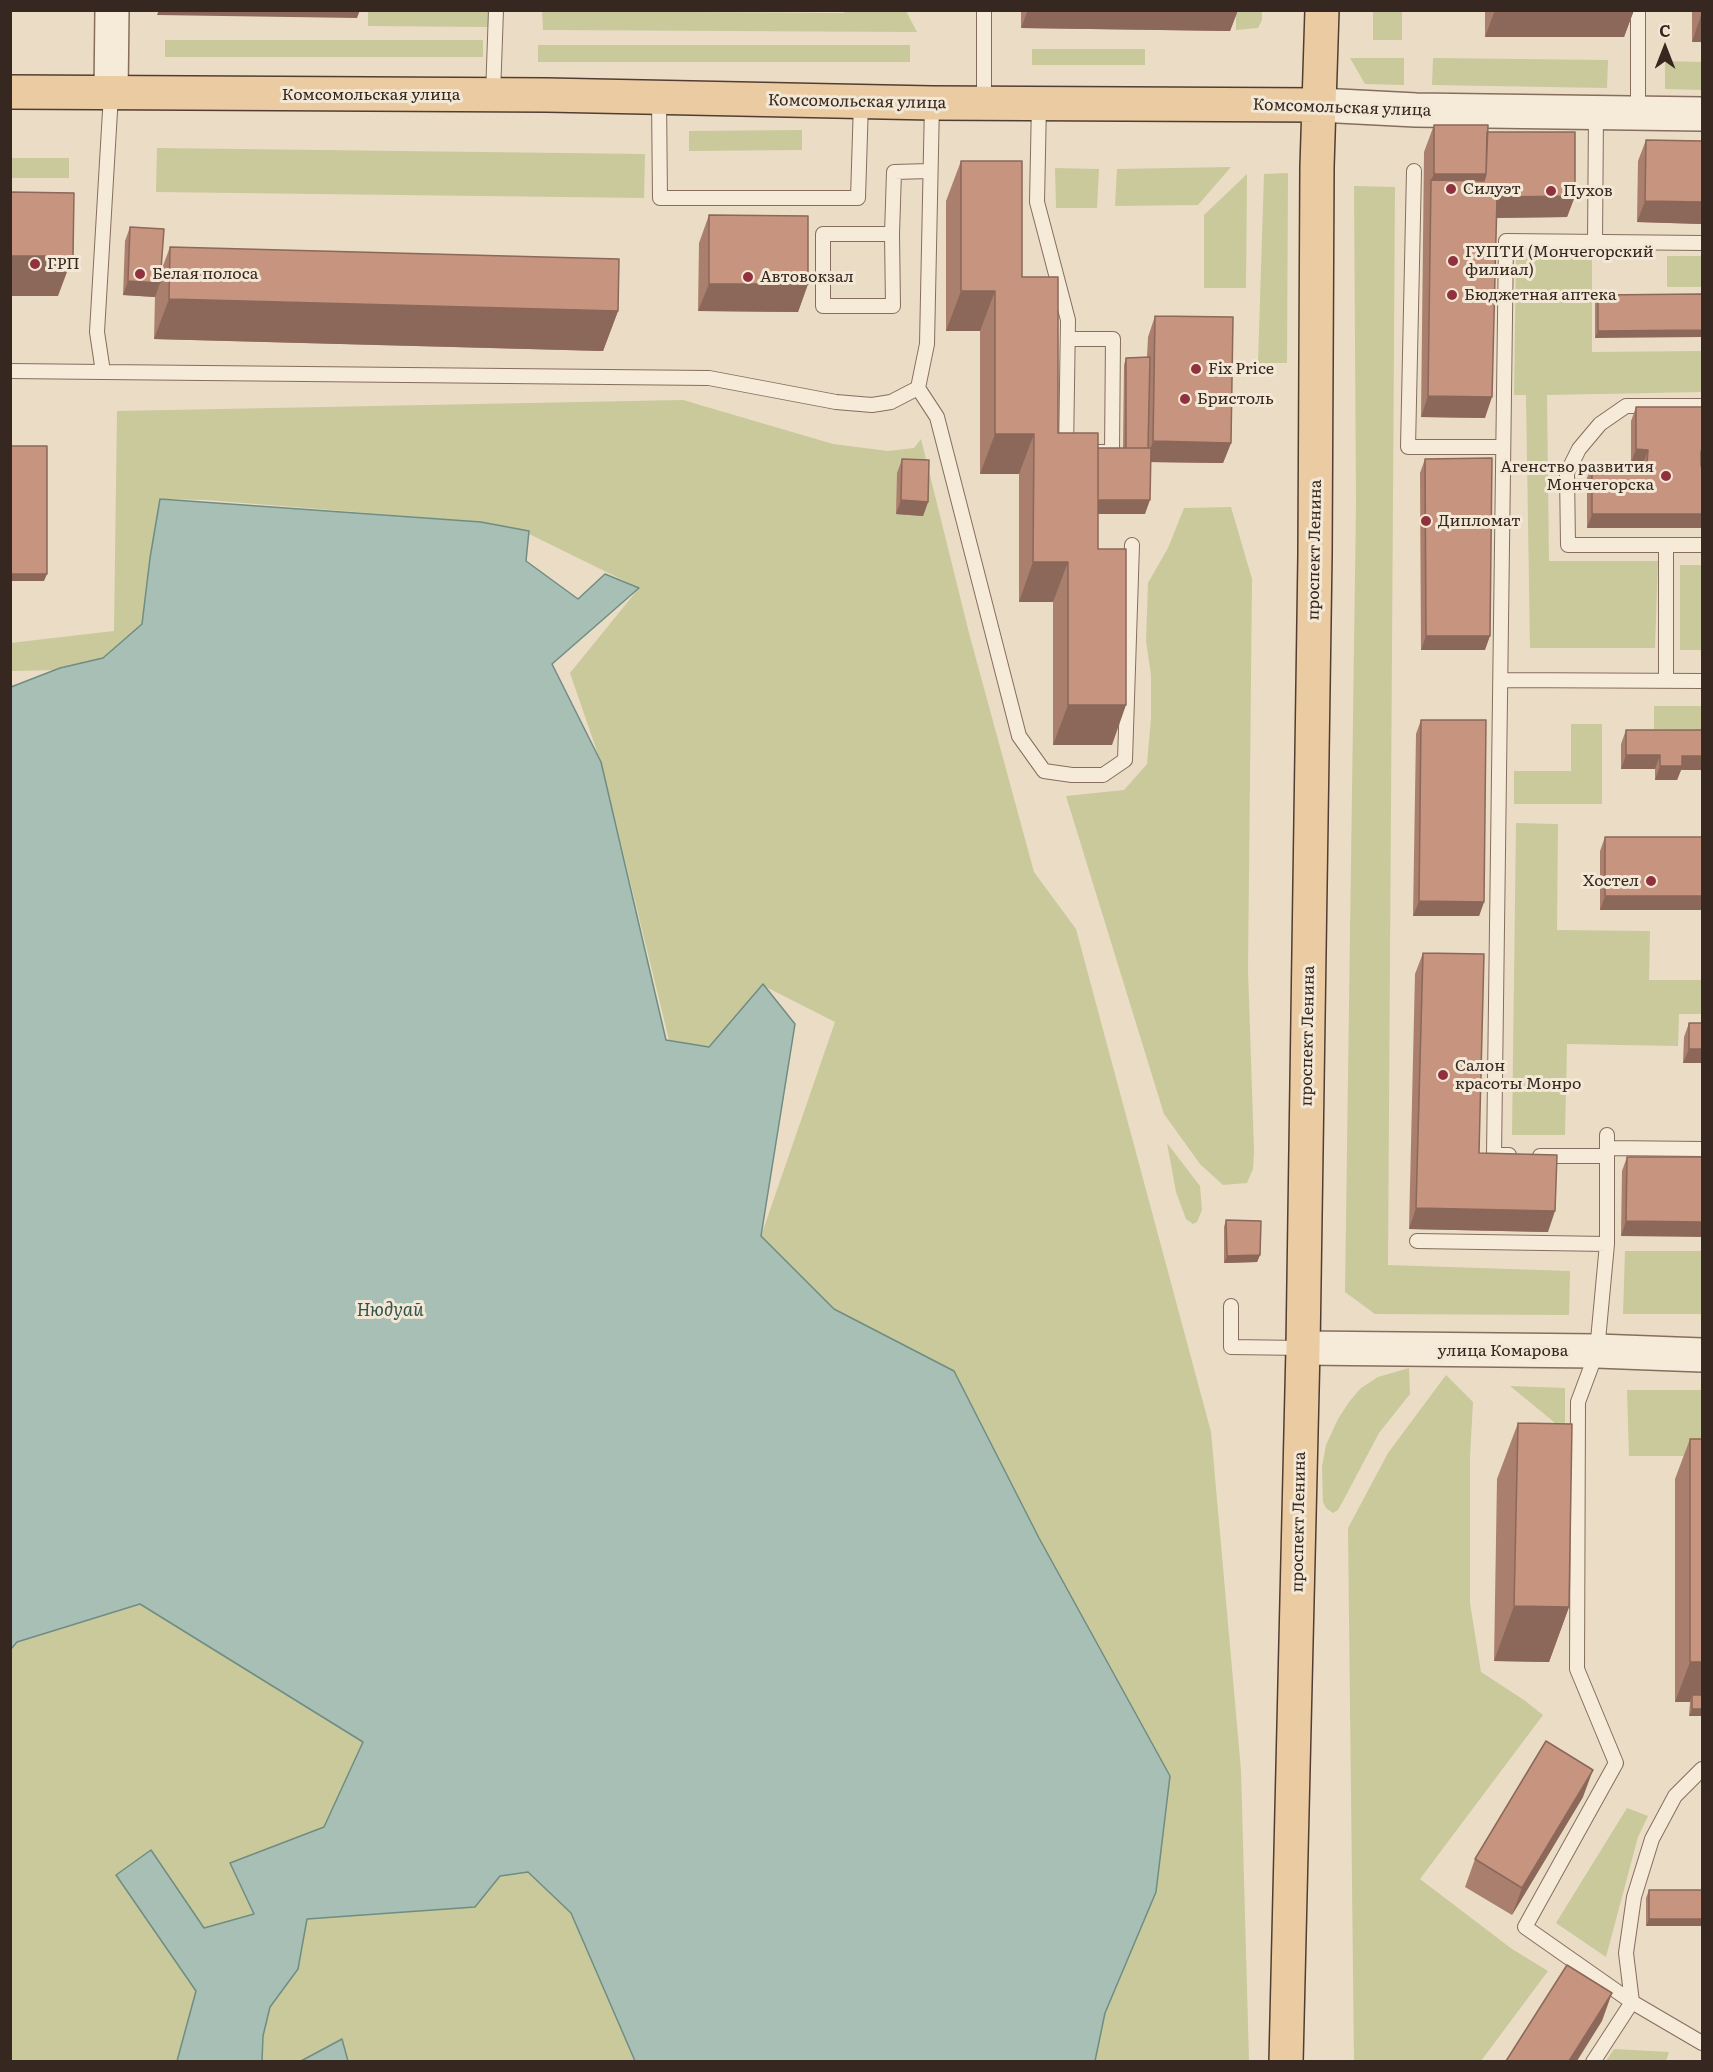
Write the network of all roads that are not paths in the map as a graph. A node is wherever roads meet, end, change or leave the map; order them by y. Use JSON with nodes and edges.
{"nodes":[{"id":1,"x":112,"y":10,"type":"edge"},
{"id":2,"x":496,"y":10,"type":"edge"},
{"id":3,"x":984,"y":10,"type":"edge"},
{"id":4,"x":1322,"y":10,"type":"edge"},
{"id":5,"x":1638,"y":10,"type":"edge"},
{"id":6,"x":10,"y":92,"type":"edge"},
{"id":7,"x":111,"y":93,"type":"junction"},
{"id":8,"x":493,"y":96,"type":"junction"},
{"id":9,"x":659,"y":99,"type":"junction"},
{"id":10,"x":861,"y":102,"type":"junction"},
{"id":11,"x":932,"y":103,"type":"junction"},
{"id":12,"x":984,"y":103,"type":"junction"},
{"id":13,"x":1039,"y":104,"type":"junction"},
{"id":14,"x":1319,"y":105,"type":"junction"},
{"id":15,"x":1596,"y":114,"type":"junction"},
{"id":16,"x":1638,"y":114,"type":"junction"},
{"id":17,"x":1702,"y":114,"type":"edge"},
{"id":18,"x":930,"y":171,"type":"junction"},
{"id":19,"x":1414,"y":171,"type":"dead end"},
{"id":20,"x":892,"y":234,"type":"junction"},
{"id":21,"x":1595,"y":242,"type":"junction"},
{"id":22,"x":1702,"y":243,"type":"edge"},
{"id":23,"x":1068,"y":339,"type":"junction"},
{"id":24,"x":10,"y":371,"type":"edge"},
{"id":25,"x":104,"y":372,"type":"junction"},
{"id":26,"x":918,"y":388,"type":"junction"},
{"id":27,"x":1702,"y":406,"type":"edge"},
{"id":28,"x":1502,"y":447,"type":"junction"},
{"id":29,"x":1132,"y":545,"type":"dead end"},
{"id":30,"x":1702,"y":545,"type":"edge"},
{"id":31,"x":1666,"y":546,"type":"junction"},
{"id":32,"x":1501,"y":680,"type":"junction"},
{"id":33,"x":1666,"y":680,"type":"junction"},
{"id":34,"x":1702,"y":681,"type":"edge"},
{"id":35,"x":1607,"y":1146,"type":"junction"},
{"id":36,"x":1702,"y":1149,"type":"edge"},
{"id":37,"x":1418,"y":1241,"type":"dead end"},
{"id":38,"x":1607,"y":1244,"type":"junction"},
{"id":39,"x":1231,"y":1306,"type":"dead end"},
{"id":40,"x":1303,"y":1348,"type":"junction"},
{"id":41,"x":1598,"y":1351,"type":"junction"},
{"id":42,"x":1702,"y":1354,"type":"edge"},
{"id":43,"x":1702,"y":1769,"type":"edge"},
{"id":44,"x":1632,"y":2002,"type":"junction"},
{"id":45,"x":1702,"y":2043,"type":"edge"},
{"id":46,"x":1286,"y":2061,"type":"edge"},
{"id":47,"x":1593,"y":2061,"type":"edge"}],
"edges":[{"from":1,"to":7,"type":"street"},
{"from":2,"to":8,"type":"lane"},
{"from":3,"to":12,"type":"lane"},
{"from":4,"to":14,"type":"main road","name":"проспект Ленина"},
{"from":5,"to":16,"type":"lane"},
{"from":6,"to":7,"type":"main road","name":"Комсомольская улица"},
{"from":7,"to":8,"type":"main road","name":"Комсомольская улица"},
{"from":7,"to":25,"type":"lane"},
{"from":8,"to":9,"type":"main road","name":"Комсомольская улица"},
{"from":9,"to":10,"type":"main road","name":"Комсомольская улица"},
{"from":9,"to":10,"type":"lane"},
{"from":10,"to":11,"type":"main road","name":"Комсомольская улица"},
{"from":11,"to":12,"type":"main road","name":"Комсомольская улица"},
{"from":11,"to":18,"type":"lane"},
{"from":12,"to":13,"type":"main road","name":"Комсомольская улица"},
{"from":13,"to":14,"type":"main road","name":"Комсомольская улица"},
{"from":13,"to":23,"type":"lane"},
{"from":14,"to":15,"type":"street","name":"Комсомольская улица"},
{"from":14,"to":40,"type":"main road","name":"проспект Ленина"},
{"from":15,"to":16,"type":"street","name":"Комсомольская улица"},
{"from":15,"to":21,"type":"lane"},
{"from":16,"to":17,"type":"street","name":"Комсомольская улица"},
{"from":18,"to":20,"type":"lane"},
{"from":18,"to":26,"type":"lane"},
{"from":19,"to":28,"type":"lane"},
{"from":20,"to":20,"type":"lane"},
{"from":21,"to":22,"type":"lane"},
{"from":21,"to":28,"type":"lane"},
{"from":23,"to":23,"type":"lane"},
{"from":24,"to":25,"type":"lane"},
{"from":25,"to":26,"type":"lane"},
{"from":26,"to":29,"type":"lane"},
{"from":27,"to":31,"type":"lane"},
{"from":28,"to":32,"type":"lane"},
{"from":30,"to":31,"type":"lane"},
{"from":31,"to":33,"type":"lane"},
{"from":32,"to":33,"type":"lane"},
{"from":32,"to":35,"type":"lane"},
{"from":33,"to":34,"type":"lane"},
{"from":35,"to":36,"type":"lane"},
{"from":35,"to":38,"type":"lane"},
{"from":37,"to":38,"type":"lane"},
{"from":38,"to":41,"type":"lane"},
{"from":39,"to":40,"type":"lane"},
{"from":40,"to":41,"type":"street","name":"улица Комарова"},
{"from":40,"to":46,"type":"main road","name":"проспект Ленина"},
{"from":41,"to":42,"type":"street","name":"улица Комарова"},
{"from":41,"to":44,"type":"lane"},
{"from":43,"to":44,"type":"lane"},
{"from":44,"to":45,"type":"lane"},
{"from":44,"to":47,"type":"lane"}]}
